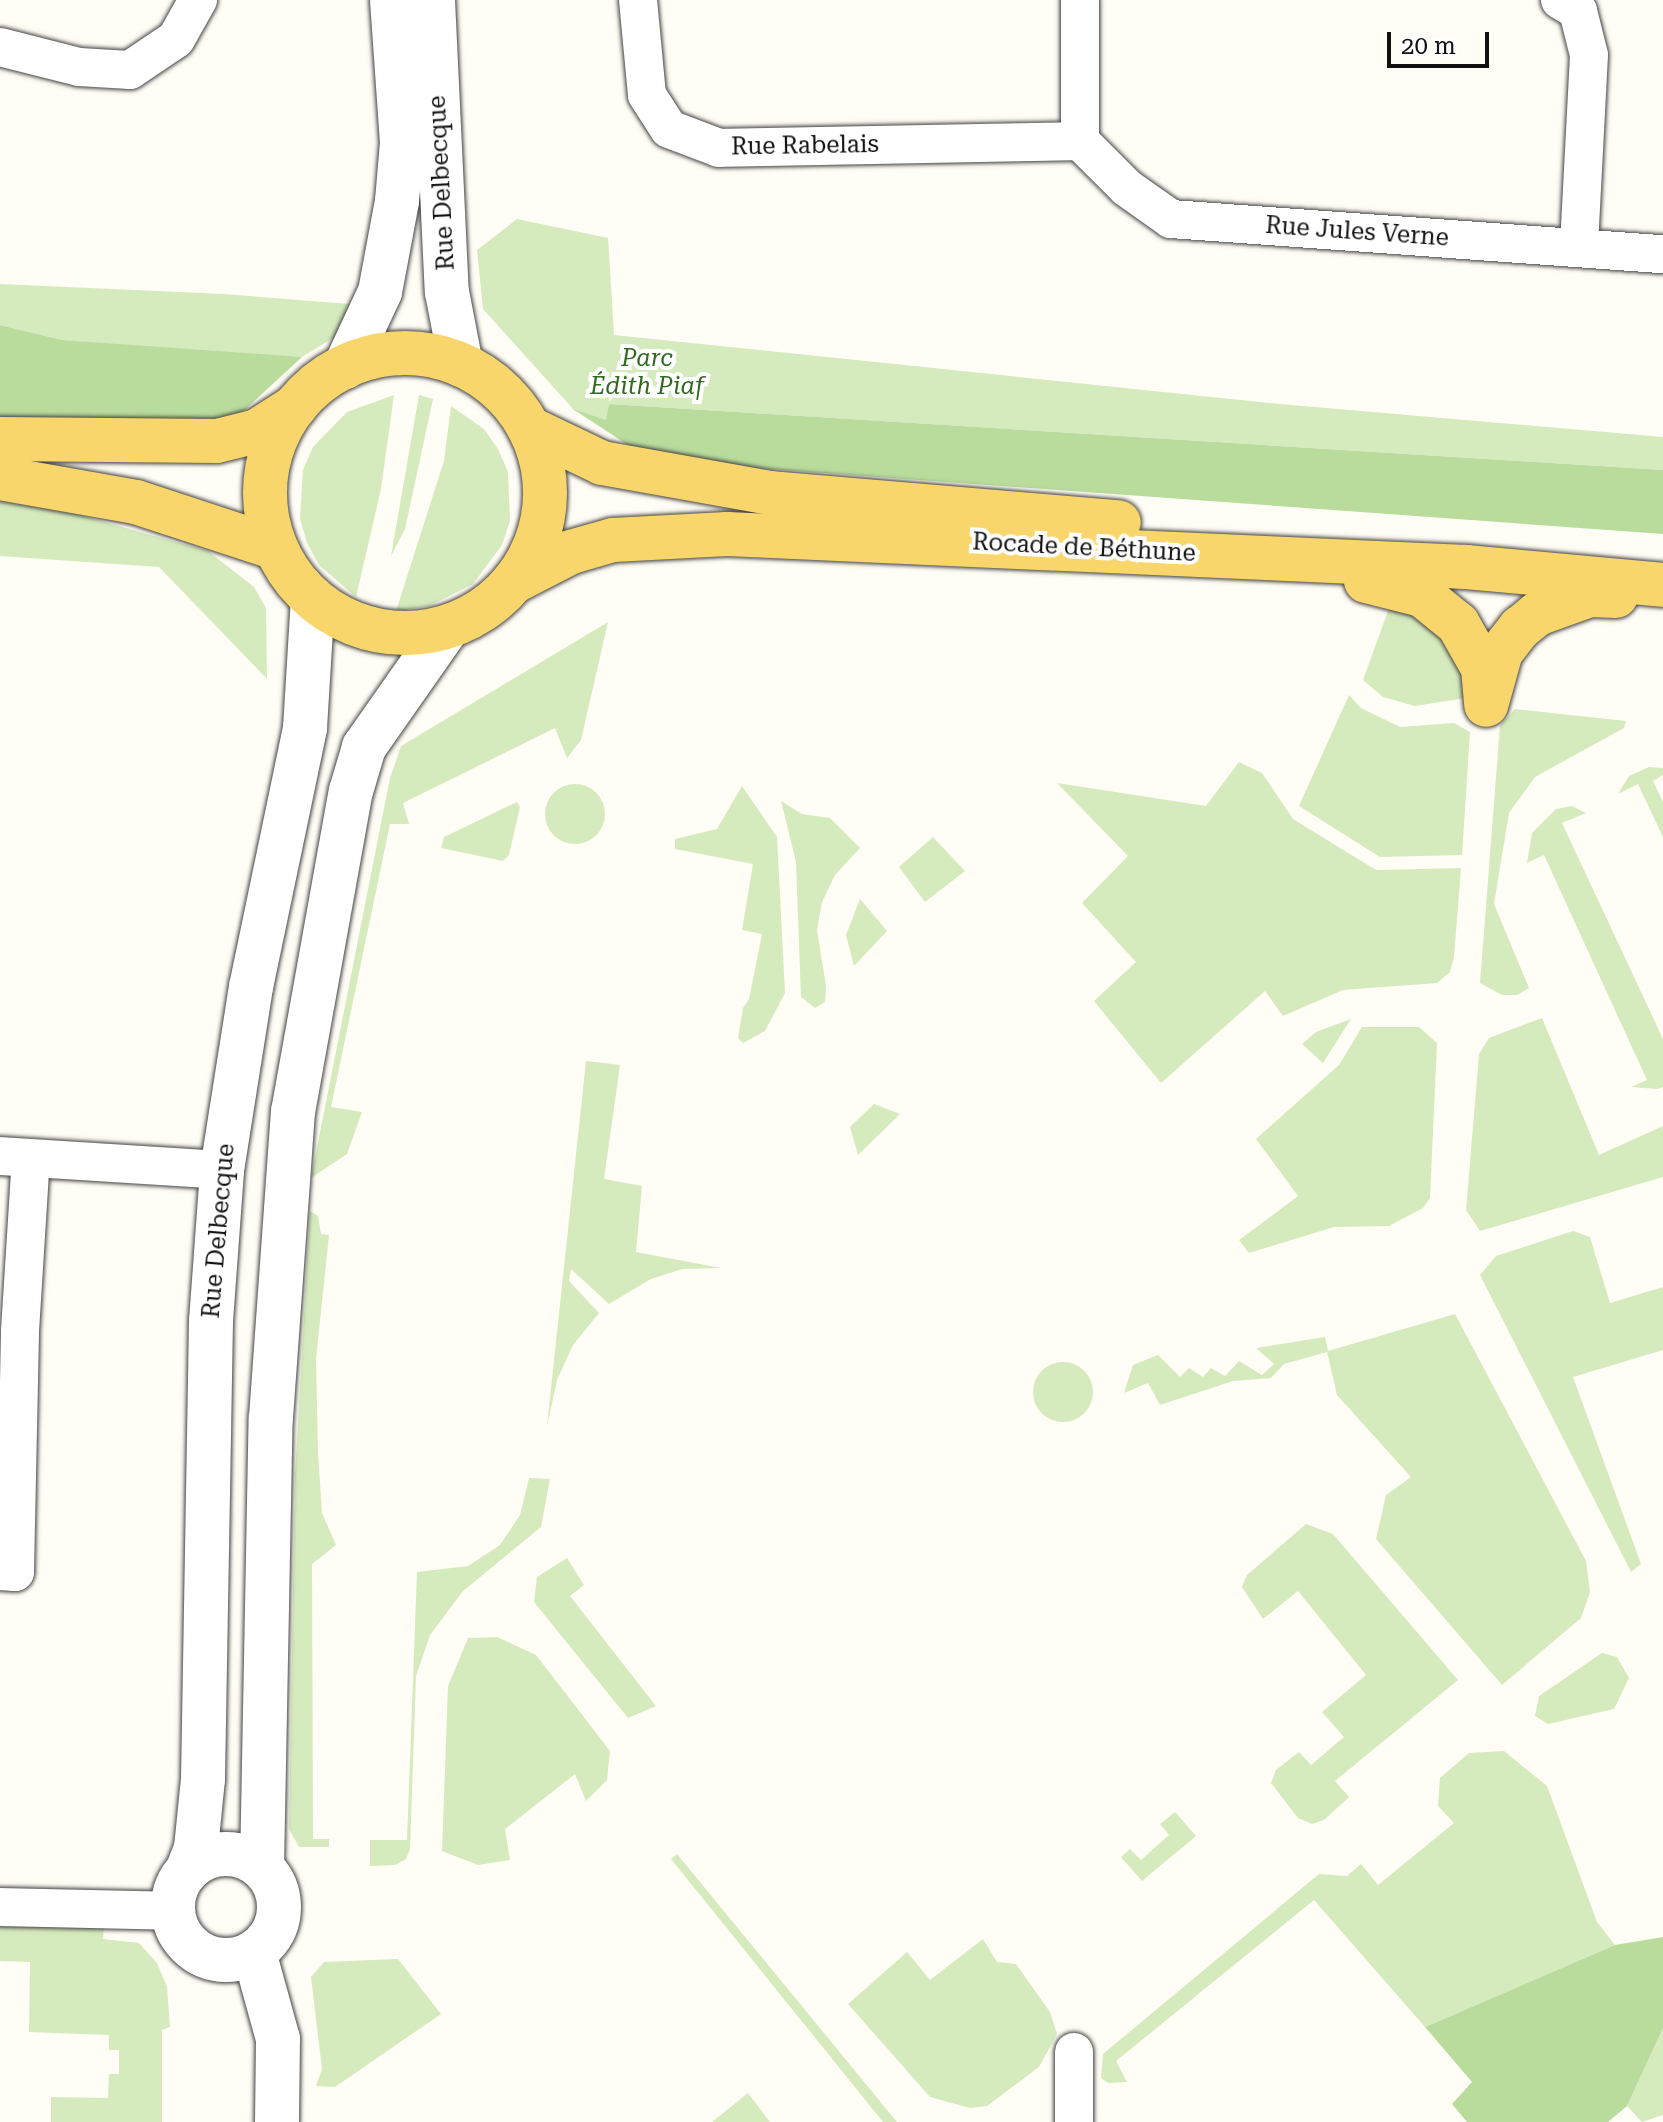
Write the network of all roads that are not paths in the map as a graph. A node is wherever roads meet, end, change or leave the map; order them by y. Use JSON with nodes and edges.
{"nodes":[{"id":1,"x":198,"y":0,"type":"edge"},
{"id":2,"x":392,"y":0,"type":"edge"},
{"id":3,"x":433,"y":0,"type":"edge"},
{"id":4,"x":638,"y":0,"type":"edge"},
{"id":5,"x":1080,"y":0,"type":"edge"},
{"id":6,"x":1560,"y":0,"type":"edge"},
{"id":7,"x":0,"y":47,"type":"edge"},
{"id":8,"x":1080,"y":141,"type":"junction"},
{"id":9,"x":1579,"y":248,"type":"junction"},
{"id":10,"x":1663,"y":254,"type":"edge"},
{"id":11,"x":461,"y":365,"type":"junction"},
{"id":12,"x":345,"y":367,"type":"junction"},
{"id":13,"x":296,"y":406,"type":"junction"},
{"id":14,"x":529,"y":428,"type":"junction"},
{"id":15,"x":0,"y":439,"type":"edge"},
{"id":16,"x":0,"y":478,"type":"edge"},
{"id":17,"x":276,"y":548,"type":"junction"},
{"id":18,"x":1208,"y":555,"type":"junction"},
{"id":19,"x":1663,"y":561,"type":"edge"},
{"id":20,"x":513,"y":582,"type":"junction"},
{"id":21,"x":1663,"y":585,"type":"edge"},
{"id":22,"x":1663,"y":597,"type":"edge"},
{"id":23,"x":313,"y":599,"type":"junction"},
{"id":24,"x":448,"y":627,"type":"junction"},
{"id":25,"x":16,"y":1157,"type":"edge"},
{"id":26,"x":222,"y":1170,"type":"junction"},
{"id":27,"x":0,"y":1571,"type":"edge"},
{"id":28,"x":262,"y":1867,"type":"junction"},
{"id":29,"x":188,"y":1869,"type":"junction"},
{"id":30,"x":0,"y":1907,"type":"edge"},
{"id":31,"x":173,"y":1911,"type":"junction"},
{"id":32,"x":254,"y":1952,"type":"junction"},
{"id":33,"x":1074,"y":2052,"type":"dead end"},
{"id":34,"x":277,"y":2122,"type":"edge"},
{"id":35,"x":1074,"y":2122,"type":"edge"}],
"edges":[{"from":1,"to":7,"type":"street"},
{"from":2,"to":12,"type":"street","name":"Rue Delbecque"},
{"from":3,"to":11,"type":"street","name":"Rue Delbecque"},
{"from":4,"to":8,"type":"street","name":"Rue Rabelais"},
{"from":5,"to":8,"type":"street"},
{"from":6,"to":9,"type":"street"},
{"from":8,"to":9,"type":"street","name":"Rue Jules Verne"},
{"from":9,"to":10,"type":"street","name":"Rue Jules Verne"},
{"from":11,"to":12,"type":"main road"},
{"from":11,"to":14,"type":"main road"},
{"from":12,"to":13,"type":"main road"},
{"from":13,"to":15,"type":"main road"},
{"from":13,"to":17,"type":"main road"},
{"from":14,"to":19,"type":"main road","name":"Rocade de Béthune"},
{"from":14,"to":20,"type":"main road"},
{"from":16,"to":17,"type":"main road"},
{"from":17,"to":23,"type":"main road"},
{"from":18,"to":20,"type":"main road","name":"Rocade de Béthune"},
{"from":18,"to":21,"type":"main road","name":"Rocade de Béthune"},
{"from":18,"to":22,"type":"main road"},
{"from":20,"to":24,"type":"main road"},
{"from":23,"to":24,"type":"main road"},
{"from":23,"to":26,"type":"street","name":"Rue Delbecque"},
{"from":24,"to":28,"type":"street"},
{"from":25,"to":26,"type":"street"},
{"from":25,"to":27,"type":"street"},
{"from":26,"to":29,"type":"street","name":"Rue Delbecque"},
{"from":28,"to":29,"type":"street"},
{"from":28,"to":32,"type":"street"},
{"from":29,"to":31,"type":"street"},
{"from":30,"to":31,"type":"street"},
{"from":31,"to":32,"type":"street"},
{"from":32,"to":34,"type":"street"},
{"from":33,"to":35,"type":"street"}]}
